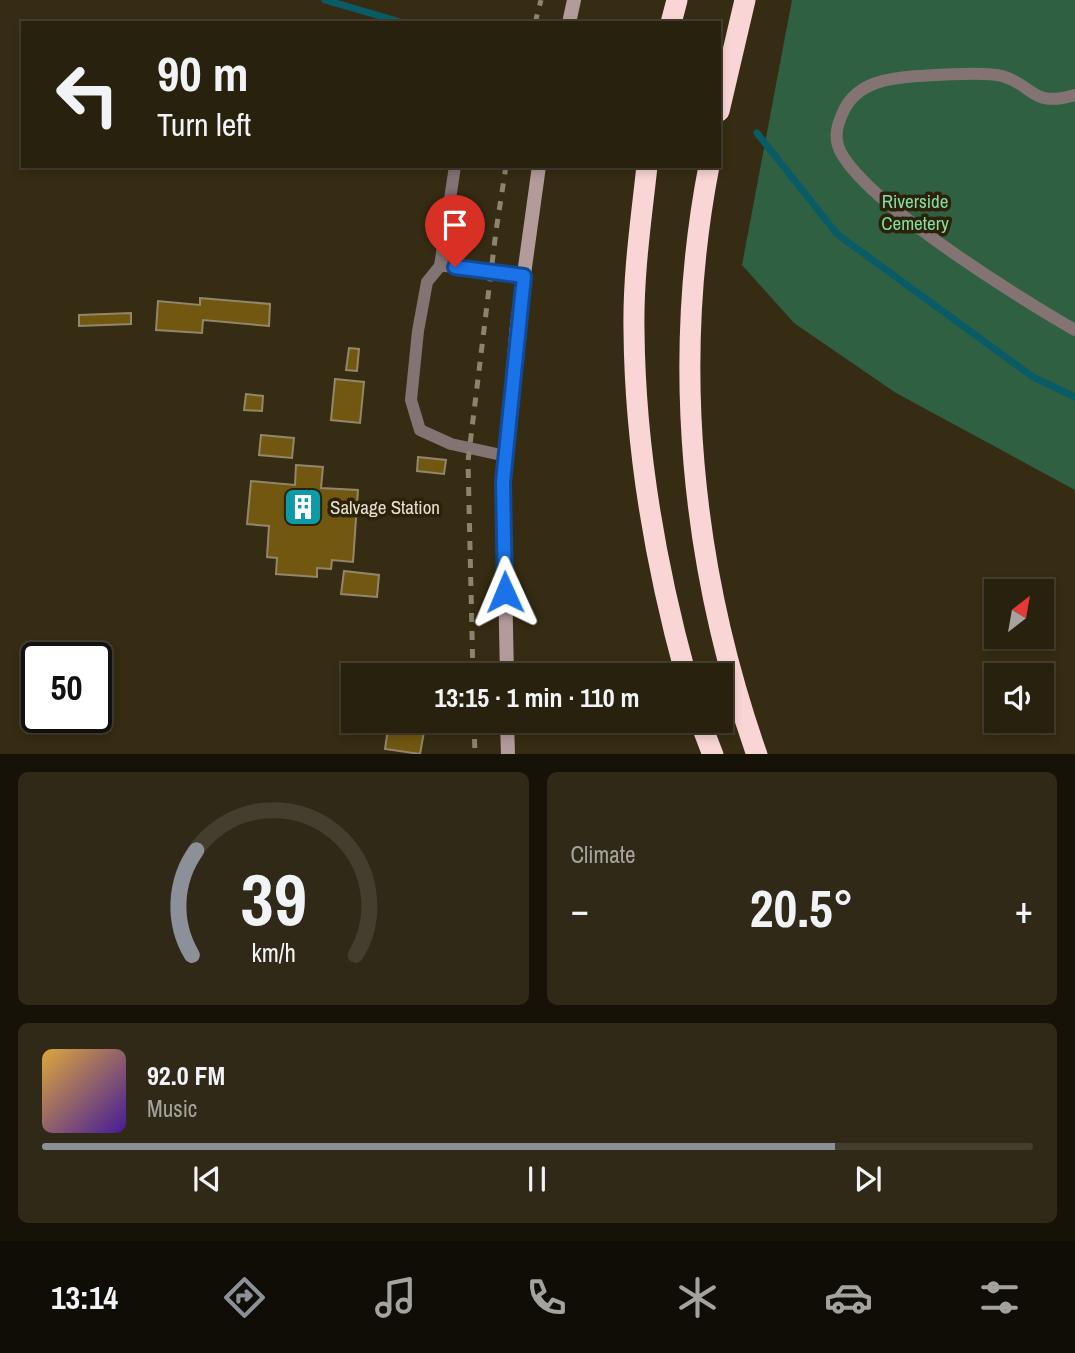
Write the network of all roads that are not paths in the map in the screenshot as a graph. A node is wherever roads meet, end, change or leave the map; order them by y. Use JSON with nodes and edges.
{"nodes":[{"id":1,"x":574,"y":0,"type":"edge"},
{"id":2,"x":677,"y":0,"type":"edge"},
{"id":3,"x":745,"y":0,"type":"edge"},
{"id":4,"x":569,"y":21,"type":"edge"},
{"id":5,"x":672,"y":21,"type":"edge"},
{"id":6,"x":1075,"y":95,"type":"edge"},
{"id":7,"x":721,"y":102,"type":"edge"},
{"id":8,"x":455,"y":168,"type":"edge"},
{"id":9,"x":539,"y":168,"type":"edge"},
{"id":10,"x":646,"y":168,"type":"edge"},
{"id":11,"x":709,"y":168,"type":"edge"},
{"id":12,"x":440,"y":266,"type":"junction"},
{"id":13,"x":524,"y":276,"type":"junction"},
{"id":14,"x":1075,"y":330,"type":"edge"},
{"id":15,"x":506,"y":456,"type":"junction"},
{"id":16,"x":507,"y":663,"type":"edge"},
{"id":17,"x":683,"y":663,"type":"edge"},
{"id":18,"x":508,"y":733,"type":"edge"},
{"id":19,"x":705,"y":733,"type":"edge"},
{"id":20,"x":508,"y":754,"type":"edge"},
{"id":21,"x":713,"y":754,"type":"edge"},
{"id":22,"x":757,"y":754,"type":"edge"}],
"edges":[{"from":1,"to":4,"type":"main road"},
{"from":2,"to":5,"type":"highway"},
{"from":3,"to":7,"type":"highway"},
{"from":6,"to":14,"type":"lane"},
{"from":8,"to":12,"type":"lane"},
{"from":9,"to":13,"type":"main road"},
{"from":10,"to":17,"type":"highway"},
{"from":11,"to":22,"type":"highway"},
{"from":12,"to":13,"type":"lane"},
{"from":12,"to":15,"type":"lane"},
{"from":13,"to":15,"type":"main road"},
{"from":15,"to":16,"type":"main road"},
{"from":18,"to":20,"type":"main road"},
{"from":19,"to":21,"type":"highway"}]}
